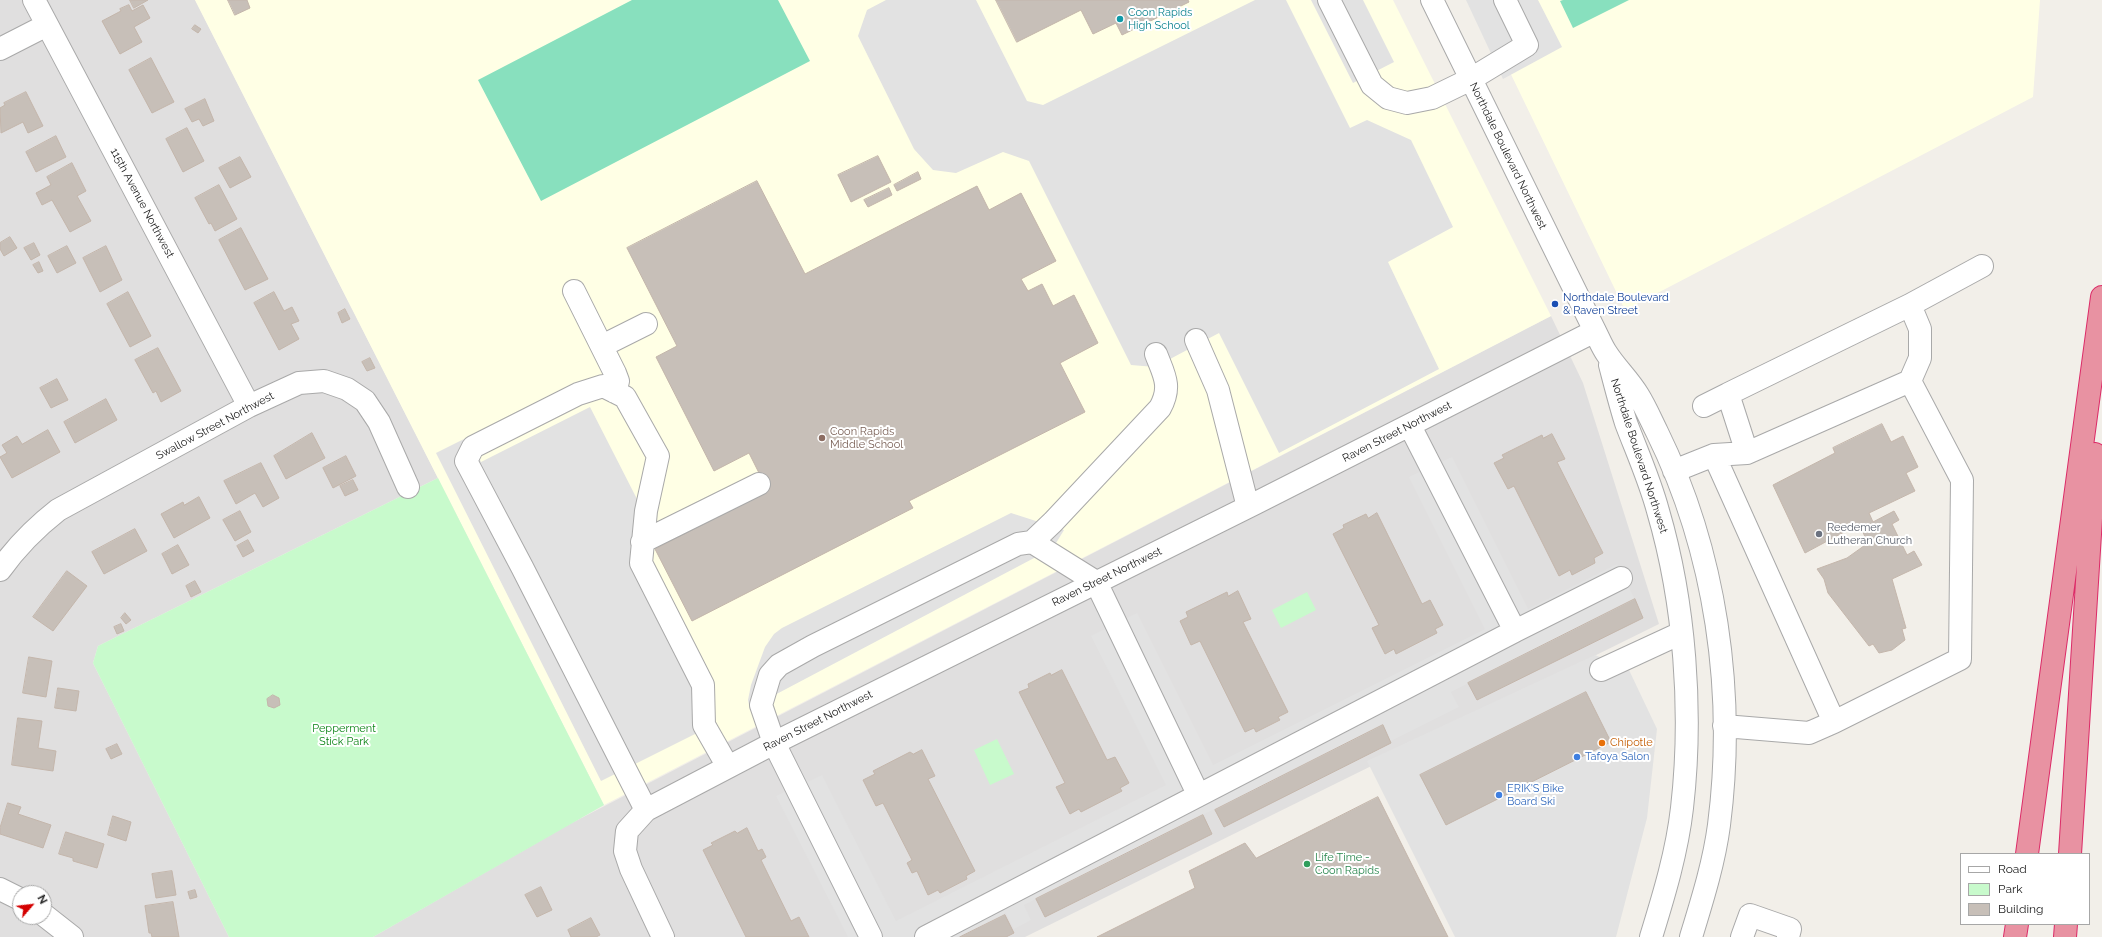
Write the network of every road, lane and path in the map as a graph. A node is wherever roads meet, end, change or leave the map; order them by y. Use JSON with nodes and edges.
{"nodes":[{"id":1,"x":34,"y":0,"type":"edge"},
{"id":2,"x":1329,"y":0,"type":"edge"},
{"id":3,"x":1432,"y":0,"type":"edge"},
{"id":4,"x":1505,"y":0,"type":"edge"},
{"id":5,"x":47,"y":25,"type":"junction"},
{"id":6,"x":0,"y":49,"type":"edge"},
{"id":7,"x":1471,"y":79,"type":"junction"},
{"id":8,"x":1982,"y":266,"type":"dead end"},
{"id":9,"x":574,"y":290,"type":"dead end"},
{"id":10,"x":2102,"y":297,"type":"edge"},
{"id":11,"x":1910,"y":305,"type":"junction"},
{"id":12,"x":646,"y":324,"type":"dead end"},
{"id":13,"x":1595,"y":331,"type":"junction"},
{"id":14,"x":1196,"y":340,"type":"dead end"},
{"id":15,"x":602,"y":346,"type":"junction"},
{"id":16,"x":2102,"y":347,"type":"edge"},
{"id":17,"x":1156,"y":354,"type":"dead end"},
{"id":18,"x":1607,"y":354,"type":"junction"},
{"id":19,"x":1910,"y":381,"type":"junction"},
{"id":20,"x":616,"y":392,"type":"junction"},
{"id":21,"x":1728,"y":394,"type":"junction"},
{"id":22,"x":249,"y":406,"type":"junction"},
{"id":23,"x":1704,"y":406,"type":"dead end"},
{"id":24,"x":1410,"y":426,"type":"junction"},
{"id":25,"x":1747,"y":453,"type":"junction"},
{"id":26,"x":1714,"y":455,"type":"junction"},
{"id":27,"x":1674,"y":471,"type":"junction"},
{"id":28,"x":759,"y":484,"type":"dead end"},
{"id":29,"x":408,"y":487,"type":"dead end"},
{"id":30,"x":1248,"y":507,"type":"junction"},
{"id":31,"x":642,"y":542,"type":"junction"},
{"id":32,"x":1032,"y":542,"type":"junction"},
{"id":33,"x":0,"y":570,"type":"edge"},
{"id":34,"x":1621,"y":578,"type":"dead end"},
{"id":35,"x":1096,"y":582,"type":"junction"},
{"id":36,"x":1515,"y":631,"type":"junction"},
{"id":37,"x":1681,"y":633,"type":"junction"},
{"id":38,"x":1601,"y":670,"type":"dead end"},
{"id":39,"x":1834,"y":722,"type":"junction"},
{"id":40,"x":1724,"y":726,"type":"junction"},
{"id":41,"x":774,"y":743,"type":"junction"},
{"id":42,"x":728,"y":767,"type":"junction"},
{"id":43,"x":1198,"y":794,"type":"junction"},
{"id":44,"x":646,"y":810,"type":"junction"},
{"id":45,"x":2026,"y":853,"type":"edge"},
{"id":46,"x":2070,"y":853,"type":"edge"},
{"id":47,"x":0,"y":889,"type":"edge"},
{"id":48,"x":12,"y":895,"type":"edge"},
{"id":49,"x":52,"y":921,"type":"edge"},
{"id":50,"x":2017,"y":925,"type":"edge"},
{"id":51,"x":2066,"y":925,"type":"edge"},
{"id":52,"x":72,"y":937,"type":"edge"},
{"id":53,"x":663,"y":937,"type":"edge"},
{"id":54,"x":871,"y":937,"type":"edge"},
{"id":55,"x":926,"y":937,"type":"edge"},
{"id":56,"x":1651,"y":937,"type":"edge"},
{"id":57,"x":1691,"y":937,"type":"edge"},
{"id":58,"x":1742,"y":937,"type":"edge"},
{"id":59,"x":1788,"y":937,"type":"edge"},
{"id":60,"x":2015,"y":937,"type":"edge"},
{"id":61,"x":2065,"y":937,"type":"edge"}],
"edges":[{"from":1,"to":5,"type":"street","name":"115th Avenue Northwest"},
{"from":2,"to":7,"type":"street"},
{"from":3,"to":7,"type":"street","name":"Northdale Boulevard Northwest"},
{"from":4,"to":7,"type":"street"},
{"from":5,"to":6,"type":"street"},
{"from":5,"to":22,"type":"street","name":"115th Avenue Northwest"},
{"from":7,"to":13,"type":"street","name":"Northdale Boulevard Northwest"},
{"from":8,"to":11,"type":"street"},
{"from":9,"to":15,"type":"street"},
{"from":10,"to":45,"type":"highway"},
{"from":11,"to":19,"type":"street"},
{"from":11,"to":21,"type":"street"},
{"from":12,"to":15,"type":"street"},
{"from":13,"to":18,"type":"street","name":"Northdale Boulevard Northwest"},
{"from":13,"to":24,"type":"street","name":"Raven Street Northwest"},
{"from":14,"to":30,"type":"street"},
{"from":15,"to":20,"type":"street"},
{"from":16,"to":46,"type":"highway"},
{"from":17,"to":32,"type":"street"},
{"from":18,"to":27,"type":"street","name":"Northdale Boulevard Northwest"},
{"from":18,"to":37,"type":"street","name":"Northdale Boulevard Northwest"},
{"from":19,"to":25,"type":"street"},
{"from":19,"to":39,"type":"street"},
{"from":20,"to":31,"type":"street"},
{"from":20,"to":44,"type":"street"},
{"from":21,"to":23,"type":"street"},
{"from":21,"to":25,"type":"street"},
{"from":22,"to":29,"type":"street","name":"Swallow Street Northwest"},
{"from":22,"to":33,"type":"street","name":"Swallow Street Northwest"},
{"from":24,"to":30,"type":"street","name":"Raven Street Northwest"},
{"from":24,"to":36,"type":"street"},
{"from":25,"to":26,"type":"street"},
{"from":26,"to":27,"type":"street"},
{"from":26,"to":39,"type":"street"},
{"from":27,"to":40,"type":"street","name":"Northdale Boulevard Northwest"},
{"from":28,"to":31,"type":"street"},
{"from":30,"to":35,"type":"street","name":"Raven Street Northwest"},
{"from":31,"to":42,"type":"street"},
{"from":32,"to":35,"type":"street"},
{"from":32,"to":41,"type":"street"},
{"from":34,"to":36,"type":"street"},
{"from":35,"to":41,"type":"street","name":"Raven Street Northwest"},
{"from":35,"to":43,"type":"street"},
{"from":36,"to":43,"type":"street"},
{"from":37,"to":38,"type":"street"},
{"from":37,"to":56,"type":"street","name":"Northdale Boulevard Northwest"},
{"from":39,"to":40,"type":"street"},
{"from":40,"to":57,"type":"street","name":"Northdale Boulevard Northwest"},
{"from":41,"to":42,"type":"street","name":"Raven Street Northwest"},
{"from":41,"to":54,"type":"street"},
{"from":42,"to":44,"type":"street","name":"Raven Street Northwest"},
{"from":43,"to":55,"type":"street"},
{"from":44,"to":53,"type":"street","name":"Raven Street Northwest"},
{"from":47,"to":48,"type":"street"},
{"from":49,"to":52,"type":"street"},
{"from":50,"to":60,"type":"highway"},
{"from":51,"to":61,"type":"highway"},
{"from":58,"to":59,"type":"street"}]}
